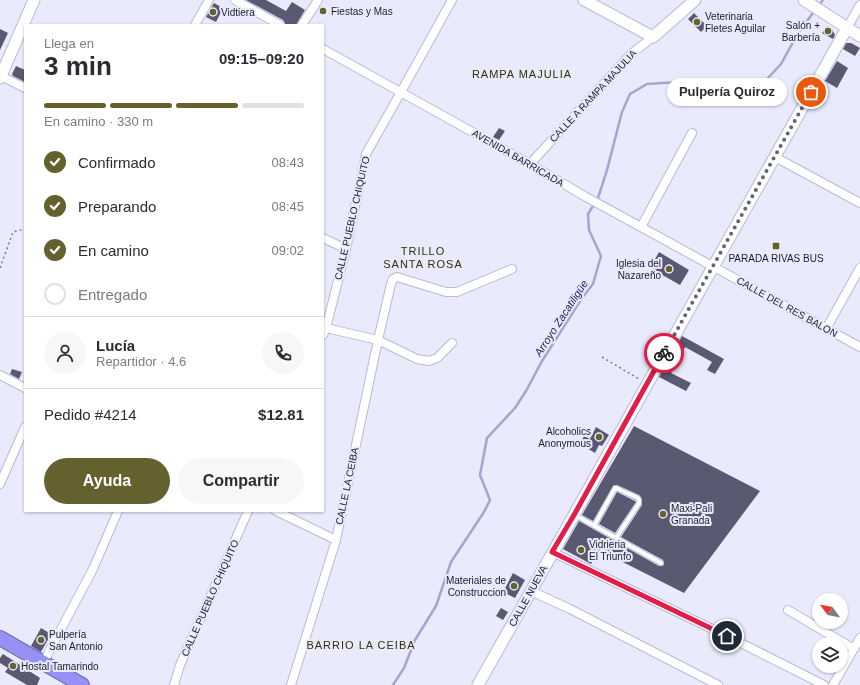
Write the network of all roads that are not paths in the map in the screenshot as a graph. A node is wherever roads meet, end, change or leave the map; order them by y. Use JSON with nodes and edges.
{"nodes":[{"id":1,"x":34,"y":0,"type":"edge"},
{"id":2,"x":209,"y":0,"type":"edge"},
{"id":3,"x":234,"y":0,"type":"edge"},
{"id":4,"x":318,"y":0,"type":"edge"},
{"id":5,"x":452,"y":0,"type":"edge"},
{"id":6,"x":584,"y":0,"type":"edge"},
{"id":7,"x":695,"y":0,"type":"edge"},
{"id":8,"x":805,"y":1,"type":"edge"},
{"id":9,"x":860,"y":5,"type":"edge"},
{"id":10,"x":196,"y":24,"type":"edge"},
{"id":11,"x":278,"y":24,"type":"edge"},
{"id":12,"x":303,"y":24,"type":"edge"},
{"id":13,"x":847,"y":28,"type":"junction"},
{"id":14,"x":860,"y":36,"type":"edge"},
{"id":15,"x":653,"y":37,"type":"junction"},
{"id":16,"x":324,"y":50,"type":"edge"},
{"id":17,"x":0,"y":77,"type":"edge"},
{"id":18,"x":24,"y":88,"type":"edge"},
{"id":19,"x":401,"y":92,"type":"junction"},
{"id":20,"x":692,"y":133,"type":"dead end"},
{"id":21,"x":775,"y":157,"type":"junction"},
{"id":22,"x":530,"y":164,"type":"junction"},
{"id":23,"x":860,"y":203,"type":"edge"},
{"id":24,"x":641,"y":226,"type":"junction"},
{"id":25,"x":324,"y":238,"type":"edge"},
{"id":26,"x":346,"y":249,"type":"junction"},
{"id":27,"x":713,"y":266,"type":"junction"},
{"id":28,"x":860,"y":268,"type":"edge"},
{"id":29,"x":512,"y":269,"type":"dead end"},
{"id":30,"x":826,"y":329,"type":"junction"},
{"id":31,"x":325,"y":332,"type":"edge"},
{"id":32,"x":378,"y":340,"type":"junction"},
{"id":33,"x":452,"y":343,"type":"dead end"},
{"id":34,"x":860,"y":347,"type":"edge"},
{"id":35,"x":0,"y":375,"type":"edge"},
{"id":36,"x":24,"y":387,"type":"edge"},
{"id":37,"x":24,"y":429,"type":"edge"},
{"id":38,"x":0,"y":484,"type":"edge"},
{"id":39,"x":118,"y":512,"type":"edge"},
{"id":40,"x":248,"y":512,"type":"edge"},
{"id":41,"x":278,"y":512,"type":"edge"},
{"id":42,"x":574,"y":515,"type":"junction"},
{"id":43,"x":594,"y":526,"type":"junction"},
{"id":44,"x":616,"y":538,"type":"junction"},
{"id":45,"x":336,"y":540,"type":"junction"},
{"id":46,"x":552,"y":552,"type":"junction"},
{"id":47,"x":661,"y":563,"type":"dead end"},
{"id":48,"x":531,"y":591,"type":"junction"},
{"id":49,"x":788,"y":610,"type":"dead end"},
{"id":50,"x":0,"y":638,"type":"edge"},
{"id":51,"x":860,"y":638,"type":"edge"},
{"id":52,"x":854,"y":649,"type":"junction"},
{"id":53,"x":43,"y":663,"type":"junction"},
{"id":54,"x":82,"y":685,"type":"edge"},
{"id":55,"x":174,"y":685,"type":"edge"},
{"id":56,"x":291,"y":685,"type":"edge"},
{"id":57,"x":478,"y":685,"type":"edge"},
{"id":58,"x":718,"y":685,"type":"edge"},
{"id":59,"x":824,"y":685,"type":"edge"},
{"id":60,"x":833,"y":685,"type":"edge"}],
"edges":[{"from":1,"to":17,"type":"street"},
{"from":2,"to":10,"type":"street"},
{"from":3,"to":11,"type":"street"},
{"from":4,"to":12,"type":"street"},
{"from":5,"to":19,"type":"street","name":"CALLE PUEBLO CHIQUITO"},
{"from":6,"to":15,"type":"street"},
{"from":7,"to":15,"type":"street","name":"CALLE A RAMPA MAJULIA"},
{"from":8,"to":13,"type":"street"},
{"from":9,"to":13,"type":"street","name":"CALLE NUEVA"},
{"from":13,"to":14,"type":"street"},
{"from":13,"to":21,"type":"street","name":"CALLE NUEVA"},
{"from":15,"to":22,"type":"street","name":"CALLE A RAMPA MAJULIA"},
{"from":16,"to":19,"type":"street","name":"AVENIDA BARRICADA"},
{"from":17,"to":18,"type":"street"},
{"from":19,"to":22,"type":"street","name":"AVENIDA BARRICADA"},
{"from":19,"to":26,"type":"street","name":"CALLE PUEBLO CHIQUITO"},
{"from":20,"to":24,"type":"street"},
{"from":21,"to":23,"type":"street"},
{"from":21,"to":27,"type":"street","name":"CALLE NUEVA"},
{"from":22,"to":24,"type":"street","name":"AVENIDA BARRICADA"},
{"from":24,"to":27,"type":"street","name":"AVENIDA BARRICADA"},
{"from":25,"to":26,"type":"street"},
{"from":26,"to":31,"type":"street","name":"CALLE PUEBLO CHIQUITO"},
{"from":27,"to":30,"type":"street","name":"CALLE DEL RES BALON"},
{"from":27,"to":42,"type":"street","name":"CALLE NUEVA"},
{"from":28,"to":30,"type":"street"},
{"from":29,"to":32,"type":"street","name":"CALLE LA CEIBA"},
{"from":30,"to":34,"type":"street","name":"CALLE DEL RES BALON"},
{"from":31,"to":32,"type":"street"},
{"from":32,"to":33,"type":"street"},
{"from":32,"to":45,"type":"street","name":"CALLE LA CEIBA"},
{"from":35,"to":36,"type":"street"},
{"from":37,"to":38,"type":"street"},
{"from":39,"to":53,"type":"street"},
{"from":40,"to":55,"type":"street","name":"CALLE PUEBLO CHIQUITO"},
{"from":41,"to":45,"type":"street"},
{"from":42,"to":43,"type":"lane"},
{"from":42,"to":46,"type":"street","name":"CALLE NUEVA"},
{"from":43,"to":44,"type":"lane"},
{"from":43,"to":44,"type":"lane"},
{"from":44,"to":47,"type":"lane"},
{"from":45,"to":56,"type":"street","name":"CALLE LA CEIBA"},
{"from":46,"to":48,"type":"street","name":"CALLE NUEVA"},
{"from":46,"to":59,"type":"street"},
{"from":48,"to":57,"type":"street","name":"CALLE NUEVA"},
{"from":48,"to":58,"type":"street"},
{"from":49,"to":52,"type":"street"},
{"from":50,"to":53,"type":"highway"},
{"from":51,"to":52,"type":"street"},
{"from":52,"to":60,"type":"street"},
{"from":53,"to":54,"type":"highway"}]}
